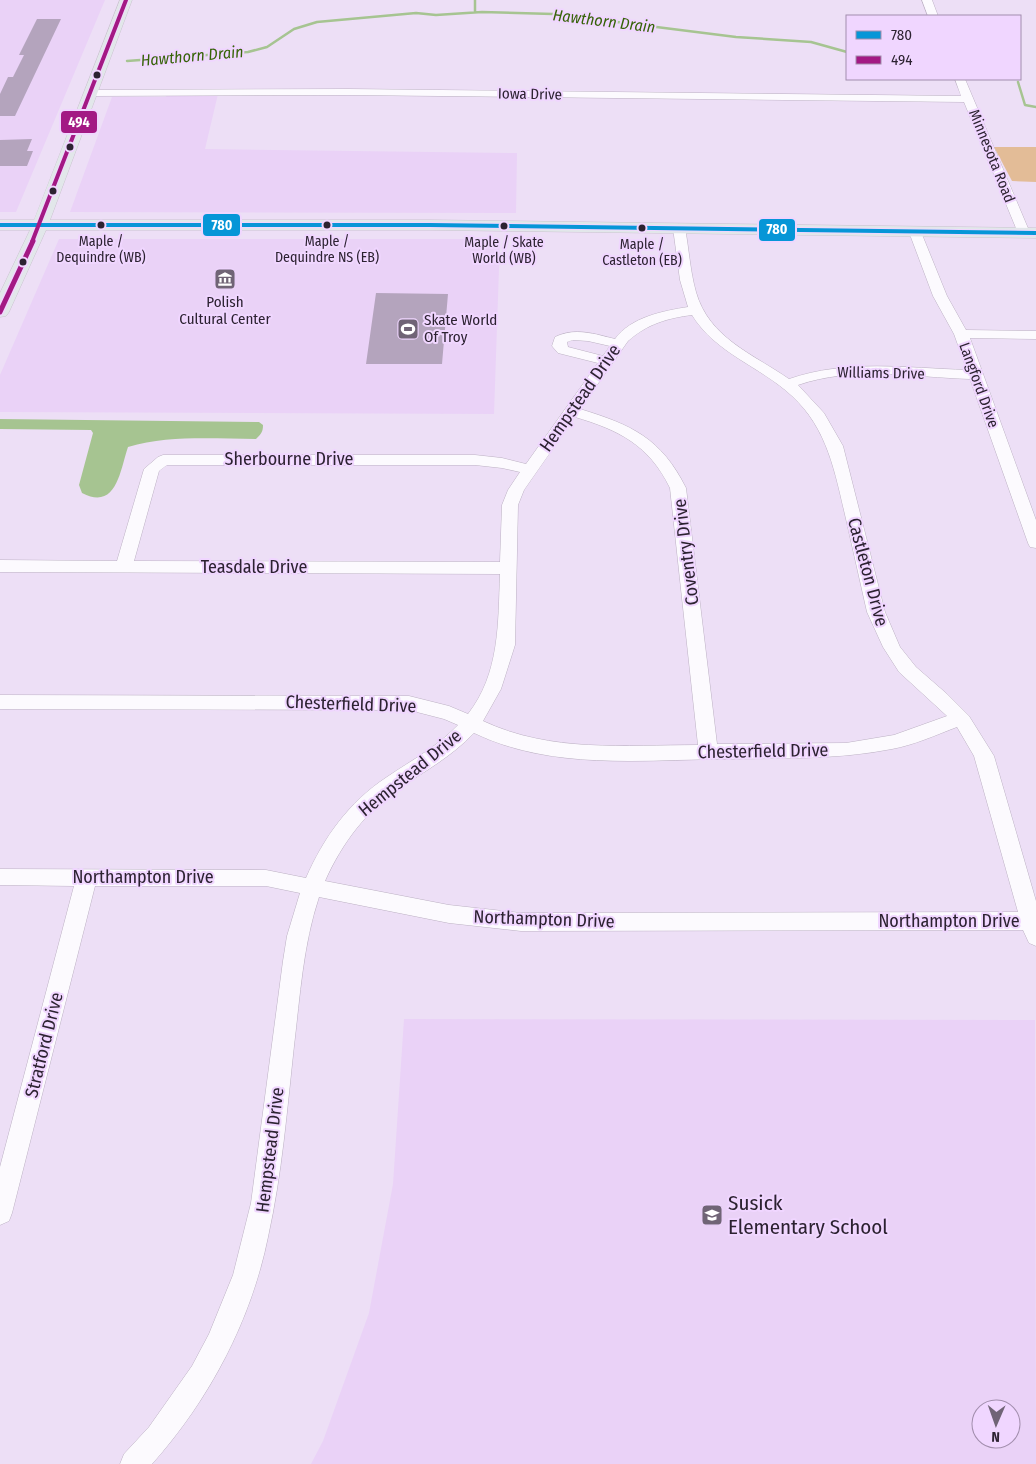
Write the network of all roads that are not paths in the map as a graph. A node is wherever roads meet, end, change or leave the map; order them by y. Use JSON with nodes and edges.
{"nodes":[{"id":1,"x":126,"y":0,"type":"edge"},
{"id":2,"x":927,"y":0,"type":"edge"},
{"id":3,"x":933,"y":15,"type":"edge"},
{"id":4,"x":960,"y":80,"type":"edge"},
{"id":5,"x":91,"y":93,"type":"junction"},
{"id":6,"x":969,"y":100,"type":"junction"},
{"id":7,"x":0,"y":225,"type":"edge"},
{"id":8,"x":40,"y":225,"type":"junction"},
{"id":9,"x":680,"y":228,"type":"junction"},
{"id":10,"x":916,"y":232,"type":"junction"},
{"id":11,"x":1030,"y":233,"type":"edge"},
{"id":12,"x":696,"y":310,"type":"junction"},
{"id":13,"x":0,"y":312,"type":"edge"},
{"id":14,"x":961,"y":334,"type":"junction"},
{"id":15,"x":1036,"y":335,"type":"edge"},
{"id":16,"x":618,"y":344,"type":"junction"},
{"id":17,"x":606,"y":361,"type":"junction"},
{"id":18,"x":976,"y":375,"type":"junction"},
{"id":19,"x":787,"y":384,"type":"junction"},
{"id":20,"x":572,"y":411,"type":"junction"},
{"id":21,"x":530,"y":470,"type":"junction"},
{"id":22,"x":1036,"y":543,"type":"edge"},
{"id":23,"x":0,"y":566,"type":"edge"},
{"id":24,"x":124,"y":566,"type":"junction"},
{"id":25,"x":508,"y":568,"type":"junction"},
{"id":26,"x":0,"y":702,"type":"edge"},
{"id":27,"x":960,"y":719,"type":"junction"},
{"id":28,"x":471,"y":723,"type":"junction"},
{"id":29,"x":708,"y":752,"type":"junction"},
{"id":30,"x":0,"y":877,"type":"edge"},
{"id":31,"x":87,"y":877,"type":"junction"},
{"id":32,"x":311,"y":886,"type":"junction"},
{"id":33,"x":1034,"y":929,"type":"edge"},
{"id":34,"x":0,"y":1212,"type":"edge"},
{"id":35,"x":134,"y":1464,"type":"edge"}],
"edges":[{"from":1,"to":5,"type":"main road"},
{"from":2,"to":3,"type":"street"},
{"from":4,"to":6,"type":"street","name":"Minnesota Road"},
{"from":5,"to":6,"type":"street","name":"Iowa Drive"},
{"from":5,"to":8,"type":"main road"},
{"from":6,"to":11,"type":"street","name":"Minnesota Road"},
{"from":7,"to":8,"type":"main road"},
{"from":8,"to":9,"type":"main road"},
{"from":8,"to":13,"type":"main road"},
{"from":9,"to":10,"type":"main road"},
{"from":9,"to":12,"type":"street","name":"Castleton Drive"},
{"from":10,"to":11,"type":"main road"},
{"from":10,"to":14,"type":"street","name":"Langford Drive"},
{"from":12,"to":16,"type":"street","name":"Hempstead Drive"},
{"from":12,"to":19,"type":"street","name":"Castleton Drive"},
{"from":14,"to":15,"type":"street"},
{"from":14,"to":18,"type":"street","name":"Langford Drive"},
{"from":16,"to":17,"type":"street","name":"Hempstead Drive"},
{"from":16,"to":17,"type":"street"},
{"from":17,"to":20,"type":"street","name":"Hempstead Drive"},
{"from":18,"to":19,"type":"street","name":"Williams Drive"},
{"from":18,"to":22,"type":"street","name":"Langford Drive"},
{"from":19,"to":27,"type":"street","name":"Castleton Drive"},
{"from":20,"to":21,"type":"street","name":"Hempstead Drive"},
{"from":20,"to":29,"type":"street","name":"Coventry Drive"},
{"from":21,"to":24,"type":"street","name":"Sherbourne Drive"},
{"from":21,"to":25,"type":"street","name":"Hempstead Drive"},
{"from":23,"to":24,"type":"street","name":"Teasdale Drive"},
{"from":24,"to":25,"type":"street","name":"Teasdale Drive"},
{"from":25,"to":28,"type":"street","name":"Hempstead Drive"},
{"from":26,"to":28,"type":"street","name":"Chesterfield Drive"},
{"from":27,"to":29,"type":"street","name":"Chesterfield Drive"},
{"from":27,"to":33,"type":"street","name":"Castleton Drive"},
{"from":28,"to":29,"type":"street","name":"Chesterfield Drive"},
{"from":28,"to":32,"type":"street","name":"Hempstead Drive"},
{"from":30,"to":31,"type":"street","name":"Northampton Drive"},
{"from":31,"to":32,"type":"street","name":"Northampton Drive"},
{"from":31,"to":34,"type":"street","name":"Stratford Drive"},
{"from":32,"to":33,"type":"street","name":"Northampton Drive"},
{"from":32,"to":35,"type":"street","name":"Hempstead Drive"}]}
